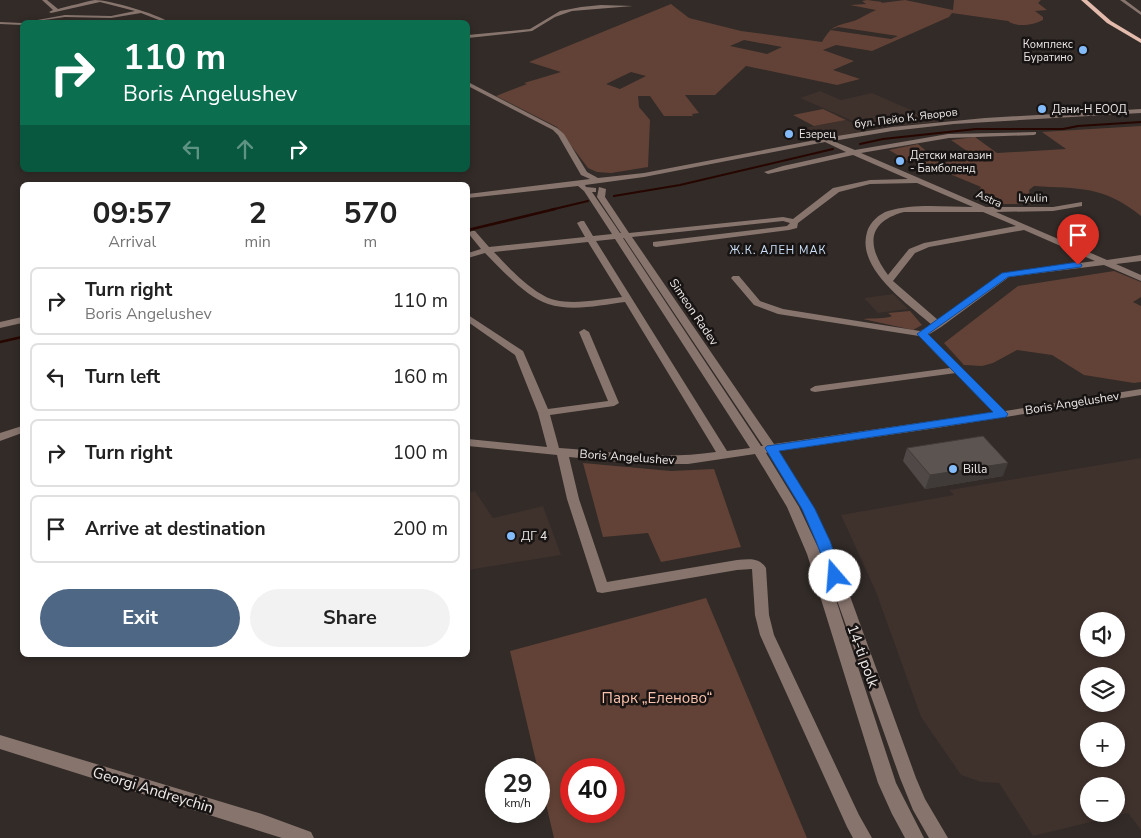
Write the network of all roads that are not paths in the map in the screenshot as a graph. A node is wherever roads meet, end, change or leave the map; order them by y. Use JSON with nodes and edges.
{"nodes":[{"id":1,"x":44,"y":0,"type":"edge"},
{"id":2,"x":98,"y":0,"type":"edge"},
{"id":3,"x":1084,"y":0,"type":"edge"},
{"id":4,"x":1092,"y":0,"type":"edge"},
{"id":5,"x":1123,"y":1,"type":"edge"},
{"id":6,"x":1141,"y":4,"type":"edge"},
{"id":7,"x":631,"y":6,"type":"dead end"},
{"id":8,"x":57,"y":11,"type":"junction"},
{"id":9,"x":141,"y":11,"type":"junction"},
{"id":10,"x":47,"y":14,"type":"dead end"},
{"id":11,"x":1141,"y":14,"type":"edge"},
{"id":12,"x":43,"y":20,"type":"edge"},
{"id":13,"x":162,"y":20,"type":"edge"},
{"id":14,"x":0,"y":23,"type":"edge"},
{"id":15,"x":20,"y":24,"type":"edge"},
{"id":16,"x":470,"y":37,"type":"edge"},
{"id":17,"x":1141,"y":37,"type":"edge"},
{"id":18,"x":1141,"y":41,"type":"edge"},
{"id":19,"x":470,"y":85,"type":"edge"},
{"id":20,"x":1141,"y":111,"type":"edge"},
{"id":21,"x":998,"y":123,"type":"junction"},
{"id":22,"x":1006,"y":133,"type":"junction"},
{"id":23,"x":1034,"y":133,"type":"dead end"},
{"id":24,"x":828,"y":141,"type":"junction"},
{"id":25,"x":853,"y":152,"type":"junction"},
{"id":26,"x":768,"y":172,"type":"dead end"},
{"id":27,"x":584,"y":173,"type":"junction"},
{"id":28,"x":921,"y":181,"type":"junction"},
{"id":29,"x":601,"y":184,"type":"junction"},
{"id":30,"x":584,"y":186,"type":"junction"},
{"id":31,"x":470,"y":196,"type":"edge"},
{"id":32,"x":1079,"y":204,"type":"dead end"},
{"id":33,"x":985,"y":209,"type":"junction"},
{"id":34,"x":794,"y":222,"type":"junction"},
{"id":35,"x":581,"y":223,"type":"dead end"},
{"id":36,"x":1025,"y":227,"type":"junction"},
{"id":37,"x":472,"y":233,"type":"dead end"},
{"id":38,"x":623,"y":236,"type":"junction"},
{"id":39,"x":592,"y":240,"type":"junction"},
{"id":40,"x":656,"y":244,"type":"dead end"},
{"id":41,"x":485,"y":250,"type":"junction"},
{"id":42,"x":470,"y":255,"type":"edge"},
{"id":43,"x":1141,"y":258,"type":"edge"},
{"id":44,"x":1104,"y":262,"type":"junction"},
{"id":45,"x":736,"y":278,"type":"dead end"},
{"id":46,"x":1141,"y":278,"type":"edge"},
{"id":47,"x":888,"y":281,"type":"junction"},
{"id":48,"x":628,"y":299,"type":"junction"},
{"id":49,"x":470,"y":319,"type":"edge"},
{"id":50,"x":20,"y":320,"type":"edge"},
{"id":51,"x":0,"y":325,"type":"edge"},
{"id":52,"x":938,"y":325,"type":"junction"},
{"id":53,"x":584,"y":332,"type":"dead end"},
{"id":54,"x":922,"y":334,"type":"junction"},
{"id":55,"x":958,"y":370,"type":"junction"},
{"id":56,"x":815,"y":389,"type":"dead end"},
{"id":57,"x":1141,"y":392,"type":"edge"},
{"id":58,"x":544,"y":413,"type":"junction"},
{"id":59,"x":1002,"y":414,"type":"junction"},
{"id":60,"x":20,"y":430,"type":"edge"},
{"id":61,"x":0,"y":437,"type":"edge"},
{"id":62,"x":470,"y":443,"type":"edge"},
{"id":63,"x":765,"y":450,"type":"junction"},
{"id":64,"x":558,"y":452,"type":"junction"},
{"id":65,"x":724,"y":455,"type":"junction"},
{"id":66,"x":0,"y":742,"type":"edge"},
{"id":67,"x":305,"y":838,"type":"edge"},
{"id":68,"x":864,"y":838,"type":"edge"},
{"id":69,"x":915,"y":838,"type":"edge"},
{"id":70,"x":939,"y":838,"type":"edge"}],
"edges":[{"from":1,"to":8,"type":"street"},
{"from":2,"to":8,"type":"street"},
{"from":2,"to":9,"type":"street"},
{"from":3,"to":18,"type":"main road"},
{"from":4,"to":17,"type":"main road"},
{"from":5,"to":6,"type":"street"},
{"from":5,"to":11,"type":"street"},
{"from":7,"to":16,"type":"street"},
{"from":8,"to":10,"type":"street"},
{"from":9,"to":12,"type":"street"},
{"from":9,"to":13,"type":"street"},
{"from":14,"to":15,"type":"street"},
{"from":19,"to":27,"type":"street"},
{"from":20,"to":21,"type":"street","name":"бул. Пейо К. Яворов"},
{"from":21,"to":22,"type":"street"},
{"from":21,"to":24,"type":"street","name":"бул. Пейо К. Яворов"},
{"from":22,"to":23,"type":"street"},
{"from":22,"to":25,"type":"street"},
{"from":24,"to":25,"type":"street","name":"Astra"},
{"from":24,"to":29,"type":"street","name":"бул. Пейо К. Яворов"},
{"from":25,"to":26,"type":"street"},
{"from":25,"to":28,"type":"street","name":"Astra"},
{"from":27,"to":29,"type":"street"},
{"from":27,"to":30,"type":"street"},
{"from":28,"to":33,"type":"street","name":"Astra"},
{"from":28,"to":34,"type":"street"},
{"from":29,"to":30,"type":"street","name":"бул. Пейо К. Яворов"},
{"from":29,"to":38,"type":"street","name":"Simeon Radev"},
{"from":30,"to":31,"type":"street","name":"бул. Пейо К. Яворов"},
{"from":30,"to":38,"type":"street","name":"Simeon Radev"},
{"from":32,"to":33,"type":"street","name":"Lyulin"},
{"from":33,"to":36,"type":"street","name":"Astra"},
{"from":33,"to":47,"type":"street","name":"Lyulin"},
{"from":34,"to":38,"type":"street"},
{"from":34,"to":40,"type":"street"},
{"from":35,"to":39,"type":"street"},
{"from":36,"to":44,"type":"street","name":"Astra"},
{"from":36,"to":47,"type":"street"},
{"from":37,"to":41,"type":"street"},
{"from":38,"to":39,"type":"street"},
{"from":38,"to":63,"type":"street","name":"Simeon Radev"},
{"from":39,"to":41,"type":"street"},
{"from":39,"to":48,"type":"street"},
{"from":41,"to":42,"type":"street"},
{"from":41,"to":48,"type":"street"},
{"from":43,"to":44,"type":"street"},
{"from":44,"to":46,"type":"street","name":"Astra"},
{"from":44,"to":52,"type":"street"},
{"from":45,"to":54,"type":"street"},
{"from":47,"to":52,"type":"street","name":"Lyulin"},
{"from":48,"to":65,"type":"street"},
{"from":49,"to":58,"type":"street"},
{"from":50,"to":51,"type":"street"},
{"from":52,"to":54,"type":"street"},
{"from":53,"to":58,"type":"street"},
{"from":54,"to":55,"type":"street"},
{"from":55,"to":56,"type":"street"},
{"from":55,"to":59,"type":"street"},
{"from":57,"to":59,"type":"street","name":"Boris Angelushev"},
{"from":58,"to":64,"type":"street"},
{"from":59,"to":63,"type":"street","name":"Boris Angelushev"},
{"from":60,"to":61,"type":"street"},
{"from":62,"to":64,"type":"street","name":"Boris Angelushev"},
{"from":63,"to":65,"type":"street","name":"Boris Angelushev"},
{"from":63,"to":69,"type":"street","name":"14-ti polk"},
{"from":63,"to":70,"type":"street","name":"14-ti polk"},
{"from":64,"to":65,"type":"street","name":"Boris Angelushev"},
{"from":64,"to":68,"type":"street"},
{"from":66,"to":67,"type":"street","name":"Georgi Andreychin"}]}
